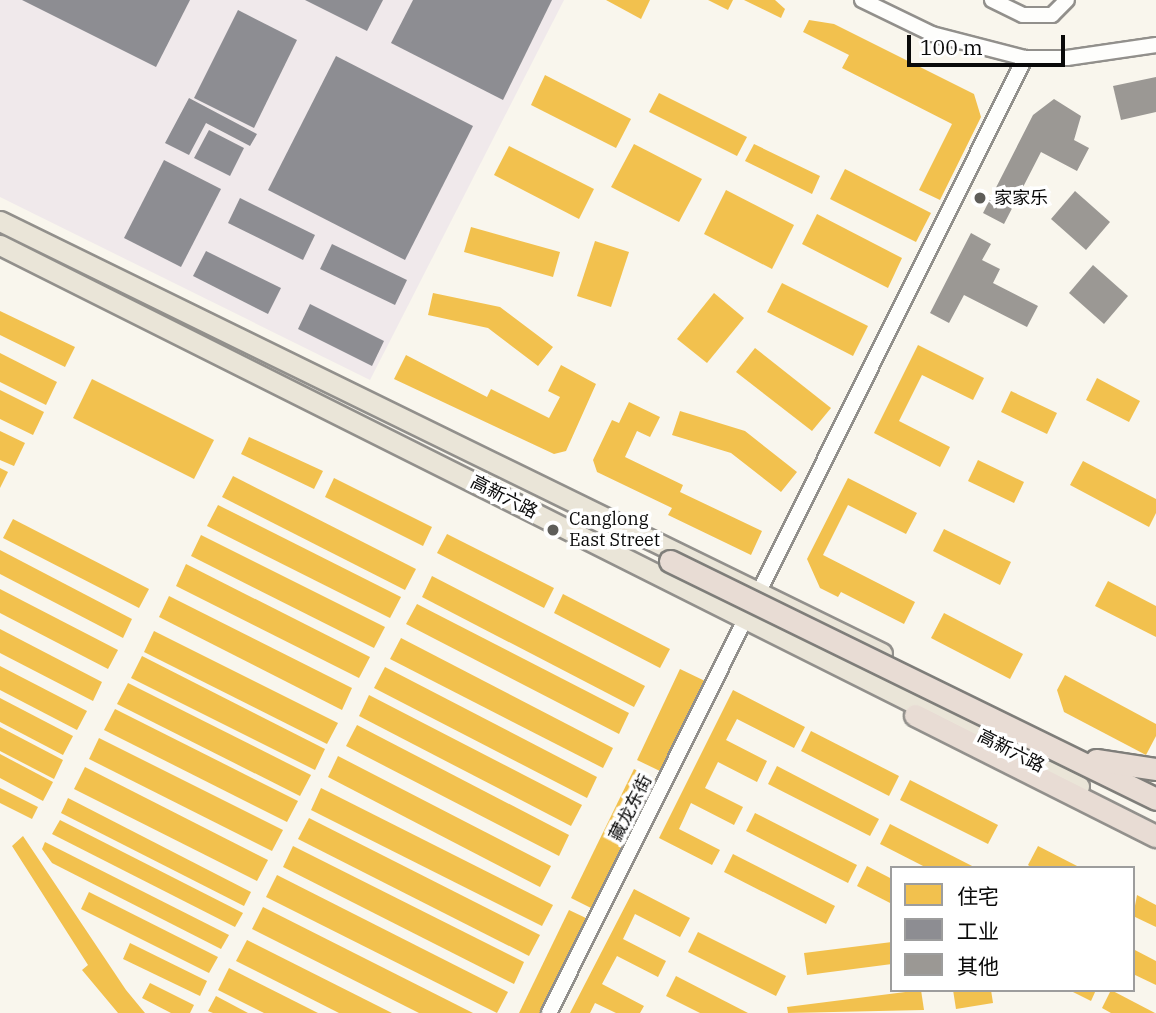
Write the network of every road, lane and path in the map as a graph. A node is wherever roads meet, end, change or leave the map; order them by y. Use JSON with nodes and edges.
{"nodes":[{"id":1,"x":862,"y":0,"type":"edge"},
{"id":2,"x":992,"y":0,"type":"edge"},
{"id":3,"x":1067,"y":0,"type":"edge"},
{"id":4,"x":1156,"y":45,"type":"edge"},
{"id":5,"x":1025,"y":58,"type":"junction"},
{"id":6,"x":0,"y":221,"type":"edge"},
{"id":7,"x":0,"y":245,"type":"edge"},
{"id":8,"x":670,"y":561,"type":"dead end"},
{"id":9,"x":757,"y":591,"type":"junction"},
{"id":10,"x":745,"y":619,"type":"junction"},
{"id":11,"x":915,"y":715,"type":"dead end"},
{"id":12,"x":1031,"y":738,"type":"junction"},
{"id":13,"x":1156,"y":769,"type":"edge"},
{"id":14,"x":1156,"y":789,"type":"edge"},
{"id":15,"x":1156,"y":799,"type":"edge"},
{"id":16,"x":1156,"y":826,"type":"edge"},
{"id":17,"x":1156,"y":836,"type":"edge"},
{"id":18,"x":549,"y":1013,"type":"edge"}],
"edges":[{"from":1,"to":5,"type":"street"},
{"from":2,"to":3,"type":"street"},
{"from":4,"to":5,"type":"street"},
{"from":5,"to":9,"type":"street","name":"藏龙东街"},
{"from":6,"to":9,"type":"main road","name":"高新六路"},
{"from":7,"to":10,"type":"main road","name":"高新六路"},
{"from":8,"to":12,"type":"highway","bridge":true},
{"from":9,"to":10,"type":"street","name":"藏龙东街"},
{"from":9,"to":14,"type":"main road","name":"高新六路"},
{"from":10,"to":16,"type":"main road","name":"高新六路"},
{"from":10,"to":18,"type":"street","name":"藏龙东街"},
{"from":11,"to":17,"type":"highway"},
{"from":12,"to":13,"type":"highway","bridge":true},
{"from":12,"to":15,"type":"highway","bridge":true}]}
